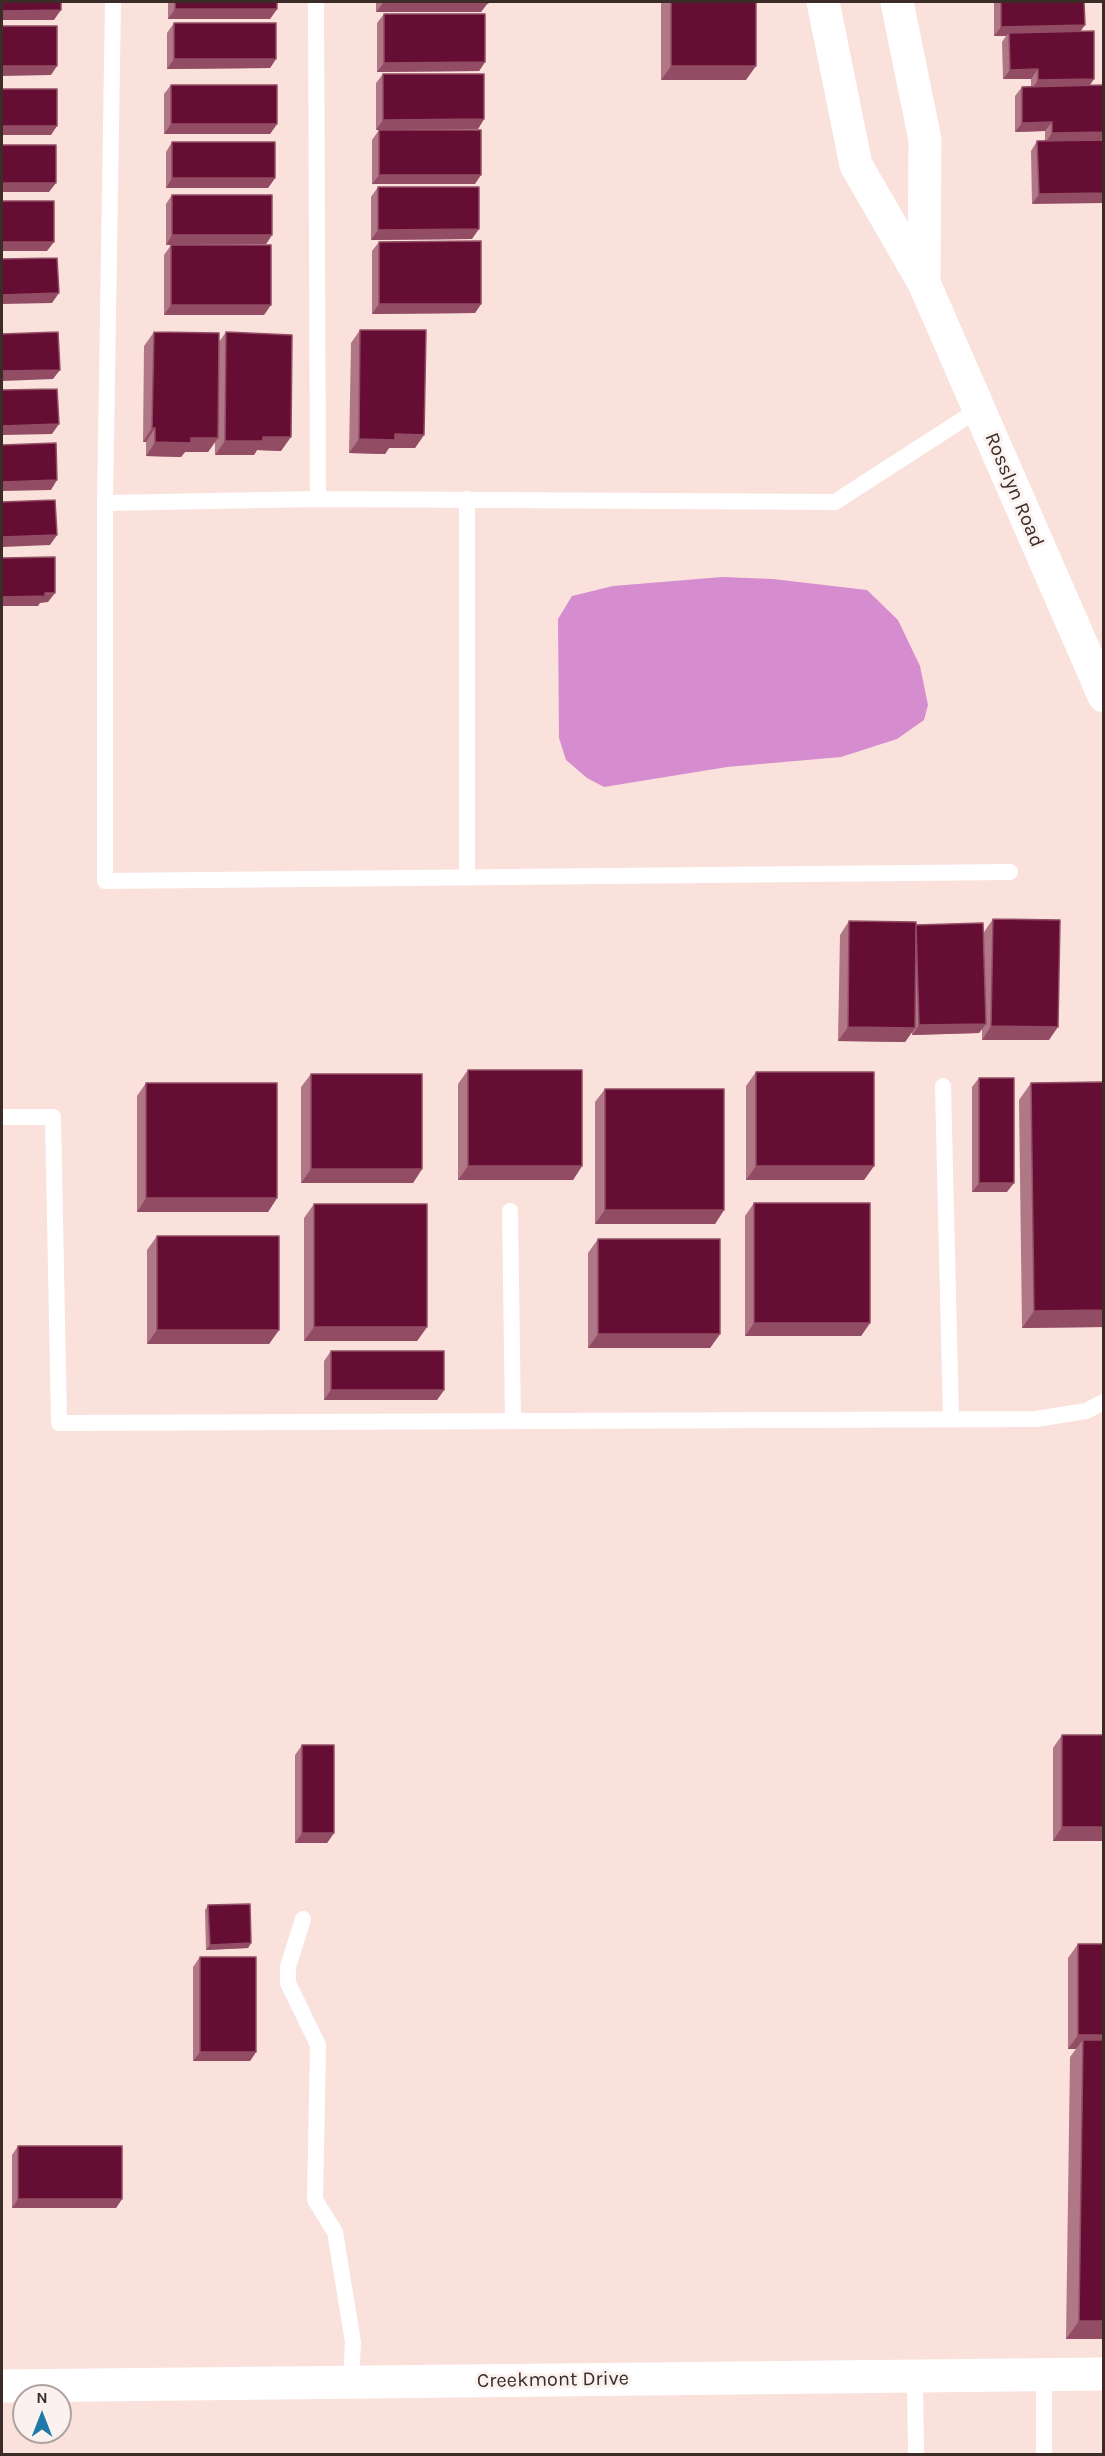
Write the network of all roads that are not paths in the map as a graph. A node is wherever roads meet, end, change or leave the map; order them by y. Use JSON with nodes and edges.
{"nodes":[{"id":1,"x":113,"y":2,"type":"edge"},
{"id":2,"x":316,"y":2,"type":"edge"},
{"id":3,"x":823,"y":2,"type":"edge"},
{"id":4,"x":897,"y":2,"type":"edge"},
{"id":5,"x":924,"y":283,"type":"junction"},
{"id":6,"x":979,"y":409,"type":"junction"},
{"id":7,"x":318,"y":499,"type":"junction"},
{"id":8,"x":467,"y":499,"type":"junction"},
{"id":9,"x":105,"y":503,"type":"junction"},
{"id":10,"x":1104,"y":696,"type":"edge"},
{"id":11,"x":1010,"y":872,"type":"dead end"},
{"id":12,"x":467,"y":877,"type":"junction"},
{"id":13,"x":943,"y":1086,"type":"dead end"},
{"id":14,"x":2,"y":1117,"type":"edge"},
{"id":15,"x":510,"y":1210,"type":"dead end"},
{"id":16,"x":1104,"y":1401,"type":"edge"},
{"id":17,"x":951,"y":1419,"type":"junction"},
{"id":18,"x":513,"y":1421,"type":"junction"},
{"id":19,"x":303,"y":1919,"type":"dead end"},
{"id":20,"x":1104,"y":2374,"type":"edge"},
{"id":21,"x":1044,"y":2375,"type":"junction"},
{"id":22,"x":915,"y":2376,"type":"junction"},
{"id":23,"x":351,"y":2382,"type":"junction"},
{"id":24,"x":2,"y":2386,"type":"edge"},
{"id":25,"x":916,"y":2454,"type":"edge"},
{"id":26,"x":1044,"y":2454,"type":"edge"}],
"edges":[{"from":1,"to":9,"type":"lane"},
{"from":2,"to":7,"type":"lane"},
{"from":3,"to":5,"type":"street","name":"Rosslyn Road"},
{"from":4,"to":5,"type":"street","name":"Rosslyn Road"},
{"from":5,"to":6,"type":"street","name":"Rosslyn Road"},
{"from":6,"to":8,"type":"lane"},
{"from":6,"to":10,"type":"street","name":"Rosslyn Road"},
{"from":7,"to":8,"type":"lane"},
{"from":7,"to":9,"type":"lane"},
{"from":8,"to":12,"type":"lane"},
{"from":9,"to":12,"type":"lane"},
{"from":11,"to":12,"type":"lane"},
{"from":13,"to":17,"type":"lane"},
{"from":14,"to":18,"type":"lane"},
{"from":15,"to":18,"type":"lane"},
{"from":16,"to":17,"type":"lane"},
{"from":17,"to":18,"type":"lane"},
{"from":19,"to":23,"type":"lane"},
{"from":20,"to":21,"type":"street","name":"Creekmont Drive"},
{"from":21,"to":22,"type":"street","name":"Creekmont Drive"},
{"from":21,"to":26,"type":"lane"},
{"from":22,"to":23,"type":"street","name":"Creekmont Drive"},
{"from":22,"to":25,"type":"lane"},
{"from":23,"to":24,"type":"street","name":"Creekmont Drive"}]}
